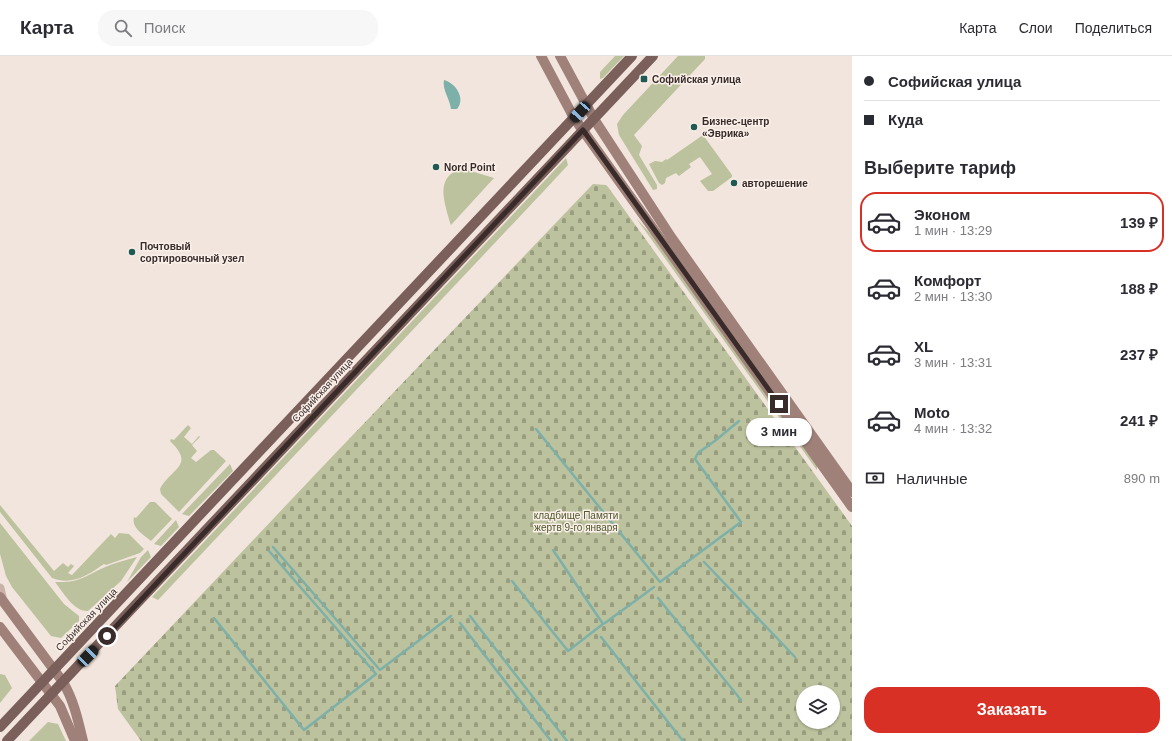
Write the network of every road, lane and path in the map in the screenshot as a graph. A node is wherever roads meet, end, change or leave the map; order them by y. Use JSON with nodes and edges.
{"nodes":[{"id":1,"x":541,"y":56,"type":"edge"},
{"id":2,"x":560,"y":56,"type":"edge"},
{"id":3,"x":632,"y":56,"type":"edge"},
{"id":4,"x":653,"y":56,"type":"edge"},
{"id":5,"x":586,"y":105,"type":"junction"},
{"id":6,"x":574,"y":118,"type":"junction"},
{"id":7,"x":594,"y":119,"type":"junction"},
{"id":8,"x":583,"y":130,"type":"junction"},
{"id":9,"x":852,"y":492,"type":"edge"},
{"id":10,"x":852,"y":507,"type":"edge"},
{"id":11,"x":0,"y":588,"type":"edge"},
{"id":12,"x":2,"y":599,"type":"edge"},
{"id":13,"x":0,"y":627,"type":"edge"},
{"id":14,"x":54,"y":670,"type":"junction"},
{"id":15,"x":63,"y":682,"type":"junction"},
{"id":16,"x":42,"y":683,"type":"junction"},
{"id":17,"x":52,"y":694,"type":"junction"},
{"id":18,"x":0,"y":727,"type":"edge"},
{"id":19,"x":7,"y":741,"type":"edge"},
{"id":20,"x":75,"y":741,"type":"edge"},
{"id":21,"x":83,"y":741,"type":"edge"}],
"edges":[{"from":1,"to":6,"type":"main road"},
{"from":2,"to":5,"type":"main road"},
{"from":3,"to":5,"type":"main road","name":"Софийская улица"},
{"from":4,"to":7,"type":"main road","name":"Софийская улица"},
{"from":5,"to":6,"type":"main road","name":"Софийская улица"},
{"from":5,"to":7,"type":"main road"},
{"from":6,"to":8,"type":"main road"},
{"from":6,"to":14,"type":"main road","name":"Софийская улица"},
{"from":7,"to":8,"type":"main road","name":"Софийская улица"},
{"from":7,"to":9,"type":"main road"},
{"from":8,"to":10,"type":"main road"},
{"from":8,"to":15,"type":"main road","name":"Софийская улица"},
{"from":11,"to":12,"type":"street"},
{"from":12,"to":14,"type":"main road"},
{"from":13,"to":16,"type":"main road"},
{"from":14,"to":15,"type":"main road"},
{"from":14,"to":16,"type":"main road","name":"Софийская улица"},
{"from":15,"to":17,"type":"main road","name":"Софийская улица"},
{"from":15,"to":21,"type":"main road"},
{"from":16,"to":17,"type":"main road"},
{"from":16,"to":18,"type":"main road","name":"Софийская улица"},
{"from":17,"to":19,"type":"main road","name":"Софийская улица"},
{"from":17,"to":20,"type":"main road"}]}
